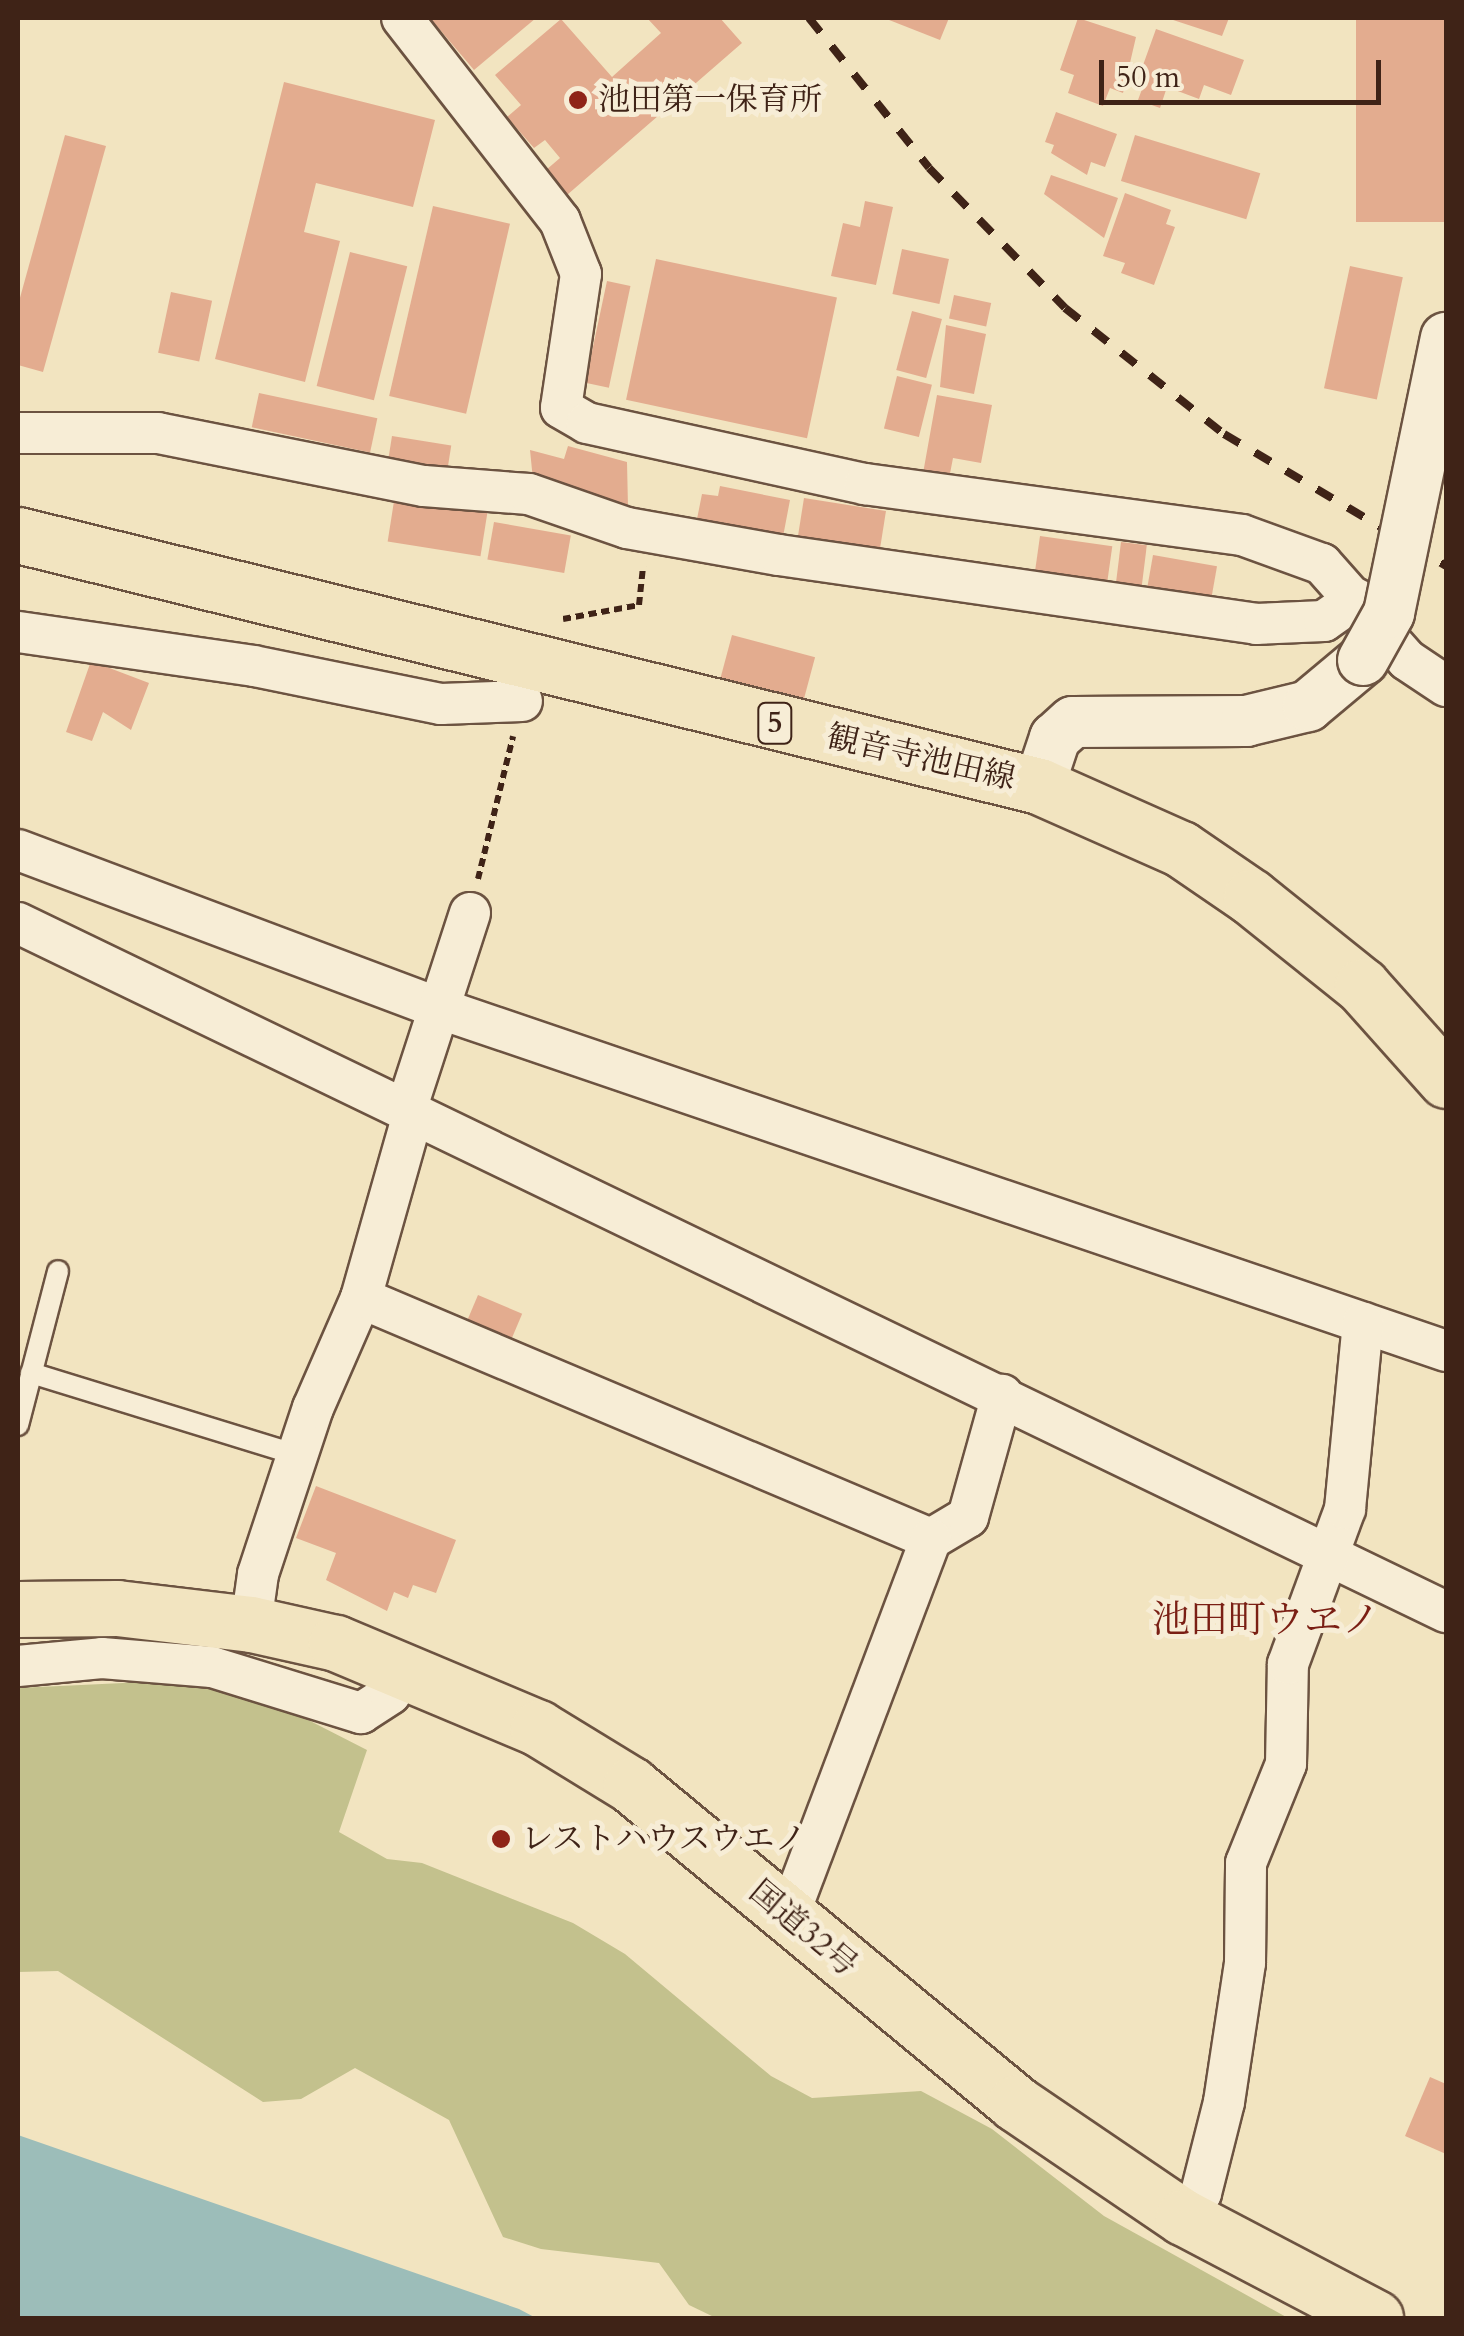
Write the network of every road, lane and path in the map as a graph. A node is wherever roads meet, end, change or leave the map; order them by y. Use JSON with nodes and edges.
{"nodes":[{"id":1,"x":402,"y":18,"type":"edge"},
{"id":2,"x":1446,"y":338,"type":"edge"},
{"id":3,"x":18,"y":433,"type":"edge"},
{"id":4,"x":638,"y":530,"type":"junction"},
{"id":5,"x":18,"y":536,"type":"edge"},
{"id":6,"x":1356,"y":599,"type":"junction"},
{"id":7,"x":554,"y":621,"type":"dead end"},
{"id":8,"x":18,"y":632,"type":"edge"},
{"id":9,"x":1446,"y":686,"type":"edge"},
{"id":10,"x":522,"y":701,"type":"joint"},
{"id":11,"x":1039,"y":786,"type":"junction"},
{"id":12,"x":18,"y":850,"type":"edge"},
{"id":13,"x":470,"y":913,"type":"joint"},
{"id":14,"x":18,"y":923,"type":"edge"},
{"id":15,"x":441,"y":1009,"type":"junction"},
{"id":16,"x":1446,"y":1080,"type":"edge"},
{"id":17,"x":411,"y":1109,"type":"junction"},
{"id":18,"x":58,"y":1271,"type":"dead end"},
{"id":19,"x":361,"y":1298,"type":"junction"},
{"id":20,"x":1363,"y":1323,"type":"junction"},
{"id":21,"x":1446,"y":1352,"type":"edge"},
{"id":22,"x":31,"y":1374,"type":"junction"},
{"id":23,"x":1002,"y":1395,"type":"junction"},
{"id":24,"x":18,"y":1422,"type":"edge"},
{"id":25,"x":297,"y":1454,"type":"junction"},
{"id":26,"x":932,"y":1539,"type":"junction"},
{"id":27,"x":1329,"y":1555,"type":"junction"},
{"id":28,"x":18,"y":1609,"type":"edge"},
{"id":29,"x":1446,"y":1612,"type":"edge"},
{"id":30,"x":251,"y":1624,"type":"junction"},
{"id":31,"x":18,"y":1666,"type":"edge"},
{"id":32,"x":405,"y":1668,"type":"junction"},
{"id":33,"x":788,"y":1917,"type":"junction"},
{"id":34,"x":1183,"y":2216,"type":"junction"},
{"id":35,"x":1375,"y":2318,"type":"edge"}],
"edges":[{"from":1,"to":6,"type":"street"},
{"from":2,"to":11,"type":"street","bridge":true},
{"from":3,"to":4,"type":"street"},
{"from":4,"to":6,"type":"street"},
{"from":4,"to":7,"type":"path"},
{"from":5,"to":11,"type":"main road","name":"観音寺池田線","number":"5"},
{"from":6,"to":9,"type":"street"},
{"from":8,"to":10,"type":"street"},
{"from":10,"to":13,"type":"path"},
{"from":11,"to":16,"type":"main road","name":"観音寺池田線","number":"5"},
{"from":12,"to":15,"type":"street"},
{"from":13,"to":15,"type":"street"},
{"from":14,"to":17,"type":"street"},
{"from":15,"to":17,"type":"street"},
{"from":15,"to":20,"type":"street"},
{"from":17,"to":19,"type":"street"},
{"from":17,"to":23,"type":"street"},
{"from":18,"to":22,"type":"lane"},
{"from":19,"to":25,"type":"street"},
{"from":19,"to":26,"type":"street"},
{"from":20,"to":21,"type":"street"},
{"from":20,"to":27,"type":"street"},
{"from":22,"to":24,"type":"lane"},
{"from":22,"to":25,"type":"lane"},
{"from":23,"to":26,"type":"street"},
{"from":23,"to":27,"type":"street"},
{"from":25,"to":30,"type":"street"},
{"from":26,"to":33,"type":"street"},
{"from":27,"to":29,"type":"street"},
{"from":27,"to":34,"type":"street"},
{"from":28,"to":30,"type":"main road","name":"国道32号"},
{"from":30,"to":32,"type":"main road","name":"国道32号"},
{"from":31,"to":32,"type":"street"},
{"from":32,"to":33,"type":"main road","name":"国道32号"},
{"from":33,"to":34,"type":"main road","name":"国道32号"},
{"from":34,"to":35,"type":"main road","name":"国道32号"}]}
